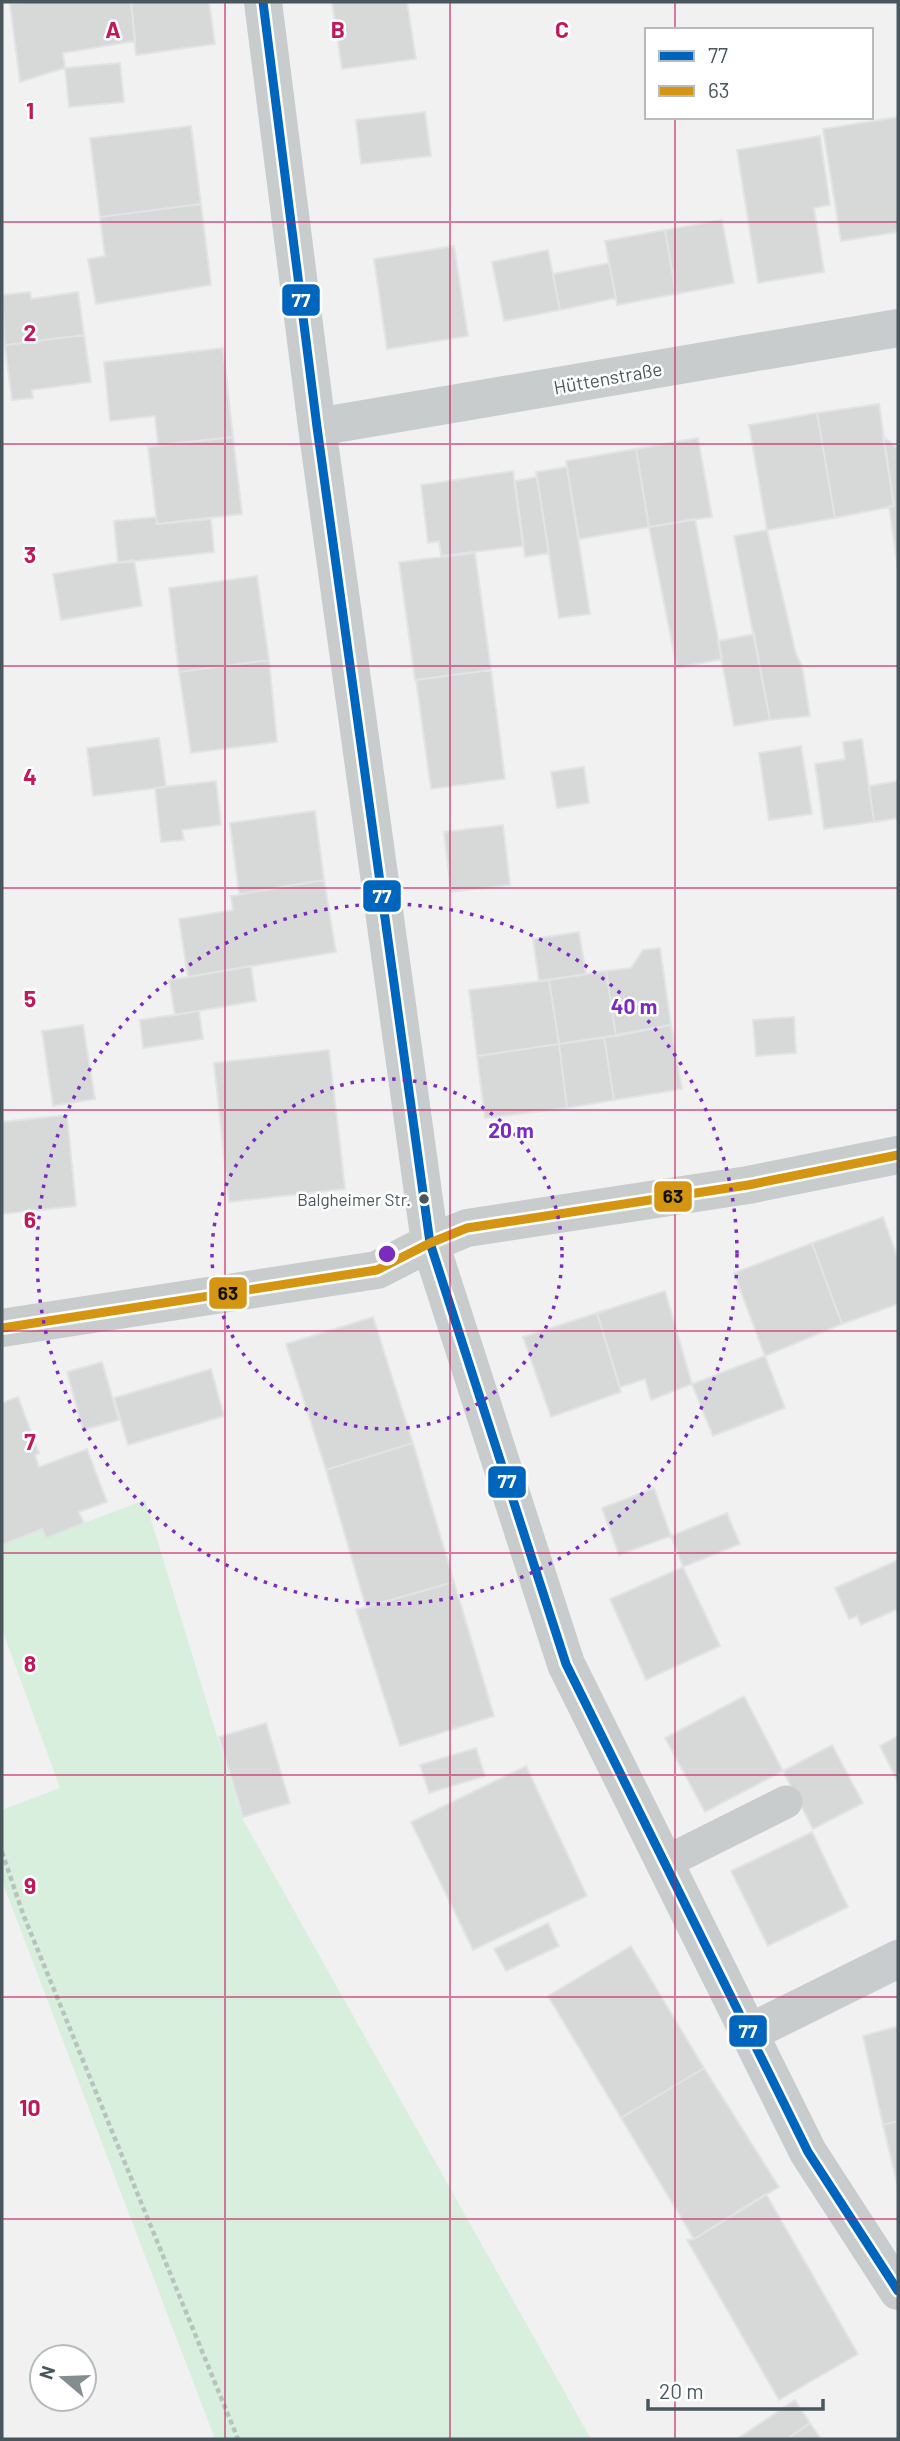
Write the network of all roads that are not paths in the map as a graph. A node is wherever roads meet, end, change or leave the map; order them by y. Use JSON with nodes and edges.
{"nodes":[{"id":1,"x":263,"y":2,"type":"edge"},
{"id":2,"x":898,"y":328,"type":"edge"},
{"id":3,"x":317,"y":427,"type":"junction"},
{"id":4,"x":898,"y":1155,"type":"edge"},
{"id":5,"x":430,"y":1243,"type":"junction"},
{"id":6,"x":2,"y":1328,"type":"edge"},
{"id":7,"x":786,"y":1801,"type":"dead end"},
{"id":8,"x":664,"y":1863,"type":"junction"},
{"id":9,"x":898,"y":1959,"type":"edge"},
{"id":10,"x":749,"y":2033,"type":"junction"},
{"id":11,"x":898,"y":2291,"type":"edge"}],
"edges":[{"from":1,"to":3,"type":"street"},
{"from":2,"to":3,"type":"street","name":"Hüttenstraße"},
{"from":3,"to":5,"type":"street"},
{"from":4,"to":5,"type":"street"},
{"from":5,"to":6,"type":"street"},
{"from":5,"to":8,"type":"street"},
{"from":7,"to":8,"type":"lane"},
{"from":8,"to":10,"type":"street"},
{"from":9,"to":10,"type":"street"},
{"from":10,"to":11,"type":"street"}]}
